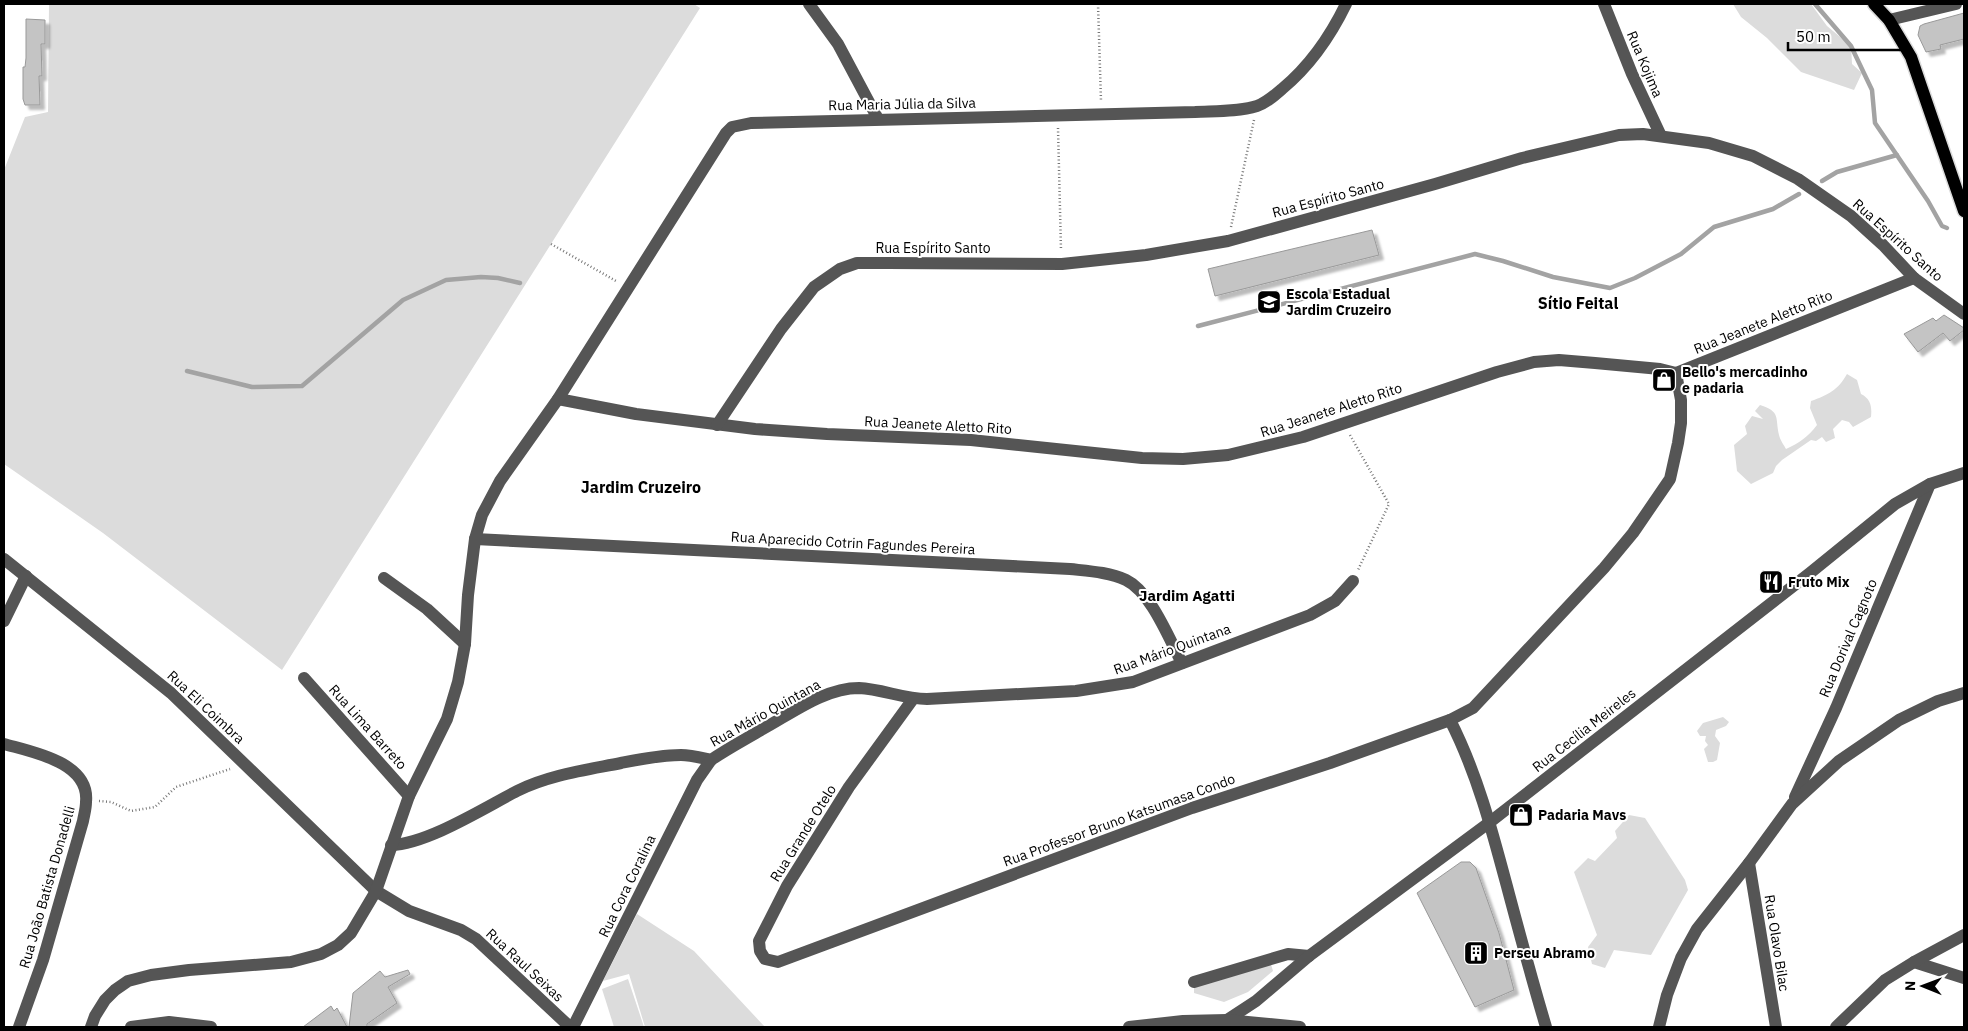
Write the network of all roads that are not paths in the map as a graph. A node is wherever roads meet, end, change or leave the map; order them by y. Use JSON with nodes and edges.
{"nodes":[{"id":1,"x":810,"y":4,"type":"edge"},
{"id":2,"x":1346,"y":4,"type":"edge"},
{"id":3,"x":1604,"y":4,"type":"edge"},
{"id":4,"x":1874,"y":4,"type":"edge"},
{"id":5,"x":1956,"y":4,"type":"edge"},
{"id":6,"x":1889,"y":20,"type":"junction"},
{"id":7,"x":878,"y":119,"type":"junction"},
{"id":8,"x":1661,"y":136,"type":"junction"},
{"id":9,"x":1964,"y":211,"type":"edge"},
{"id":10,"x":1914,"y":278,"type":"junction"},
{"id":11,"x":1964,"y":314,"type":"edge"},
{"id":12,"x":1676,"y":373,"type":"junction"},
{"id":13,"x":558,"y":399,"type":"junction"},
{"id":14,"x":717,"y":425,"type":"junction"},
{"id":15,"x":1964,"y":473,"type":"edge"},
{"id":16,"x":1930,"y":484,"type":"junction"},
{"id":17,"x":475,"y":539,"type":"junction"},
{"id":18,"x":4,"y":559,"type":"edge"},
{"id":19,"x":26,"y":576,"type":"junction"},
{"id":20,"x":384,"y":578,"type":"dead end"},
{"id":21,"x":1353,"y":581,"type":"road end"},
{"id":22,"x":4,"y":621,"type":"edge"},
{"id":23,"x":465,"y":644,"type":"junction"},
{"id":24,"x":1182,"y":663,"type":"junction"},
{"id":25,"x":304,"y":678,"type":"dead end"},
{"id":26,"x":1964,"y":693,"type":"edge"},
{"id":27,"x":912,"y":699,"type":"junction"},
{"id":28,"x":1450,"y":720,"type":"junction"},
{"id":29,"x":4,"y":744,"type":"edge"},
{"id":30,"x":711,"y":760,"type":"junction"},
{"id":31,"x":409,"y":796,"type":"junction"},
{"id":32,"x":1792,"y":804,"type":"junction"},
{"id":33,"x":1490,"y":822,"type":"junction"},
{"id":34,"x":391,"y":845,"type":"junction"},
{"id":35,"x":1749,"y":863,"type":"junction"},
{"id":36,"x":376,"y":891,"type":"junction"},
{"id":37,"x":1964,"y":935,"type":"edge"},
{"id":38,"x":801,"y":953,"type":"joint"},
{"id":39,"x":1309,"y":956,"type":"junction"},
{"id":40,"x":1914,"y":962,"type":"junction"},
{"id":41,"x":1964,"y":978,"type":"edge"},
{"id":42,"x":1194,"y":982,"type":"dead end"},
{"id":43,"x":1227,"y":1020,"type":"junction"},
{"id":44,"x":20,"y":1027,"type":"edge"},
{"id":45,"x":91,"y":1027,"type":"edge"},
{"id":46,"x":131,"y":1027,"type":"edge"},
{"id":47,"x":211,"y":1027,"type":"edge"},
{"id":48,"x":572,"y":1027,"type":"edge"},
{"id":49,"x":1129,"y":1027,"type":"edge"},
{"id":50,"x":1300,"y":1027,"type":"edge"},
{"id":51,"x":1546,"y":1027,"type":"edge"},
{"id":52,"x":1659,"y":1027,"type":"edge"},
{"id":53,"x":1776,"y":1027,"type":"edge"},
{"id":54,"x":1836,"y":1027,"type":"edge"}],
"edges":[{"from":1,"to":7,"type":"street"},
{"from":2,"to":7,"type":"street","name":"Rua Maria Júlia da Silva"},
{"from":3,"to":8,"type":"street","name":"Rua Kojima"},
{"from":4,"to":6,"type":"main road"},
{"from":5,"to":6,"type":"street"},
{"from":6,"to":9,"type":"main road"},
{"from":7,"to":13,"type":"street","name":"Rua Maria Júlia da Silva"},
{"from":8,"to":10,"type":"street","name":"Rua Espírito Santo"},
{"from":8,"to":14,"type":"street","name":"Rua Espírito Santo"},
{"from":10,"to":11,"type":"street","name":"Rua Espírito Santo"},
{"from":10,"to":12,"type":"street","name":"Rua Jeanete Aletto Rito"},
{"from":12,"to":14,"type":"street","name":"Rua Jeanete Aletto Rito"},
{"from":12,"to":28,"type":"street","name":"Rua Professor Bruno Katsumasa Condo"},
{"from":13,"to":14,"type":"street","name":"Rua Jeanete Aletto Rito"},
{"from":13,"to":17,"type":"street","name":"Rua Maria Júlia da Silva"},
{"from":15,"to":16,"type":"street","name":"Rua Cecília Meireles"},
{"from":16,"to":32,"type":"street","name":"Rua Dorival Cagnoto"},
{"from":16,"to":33,"type":"street","name":"Rua Cecília Meireles"},
{"from":17,"to":23,"type":"street","name":"Rua Maria Júlia da Silva"},
{"from":17,"to":24,"type":"street","name":"Rua Aparecido Cotrin Fagundes Pereira"},
{"from":18,"to":19,"type":"street","name":"Rua Eli Coimbra"},
{"from":19,"to":22,"type":"street"},
{"from":19,"to":36,"type":"street","name":"Rua Eli Coimbra"},
{"from":20,"to":23,"type":"street"},
{"from":21,"to":24,"type":"street","name":"Rua Mário Quintana"},
{"from":23,"to":31,"type":"street","name":"Rua Maria Júlia da Silva"},
{"from":24,"to":27,"type":"street","name":"Rua Mário Quintana"},
{"from":25,"to":31,"type":"street","name":"Rua Lima Barreto"},
{"from":26,"to":32,"type":"street"},
{"from":27,"to":30,"type":"street","name":"Rua Mário Quintana"},
{"from":27,"to":38,"type":"street","name":"Rua Grande Otelo"},
{"from":28,"to":33,"type":"street"},
{"from":28,"to":38,"type":"street","name":"Rua Professor Bruno Katsumasa Condo"},
{"from":29,"to":44,"type":"street","name":"Rua João Batista Donadelli"},
{"from":30,"to":34,"type":"street","name":"Rua Mário Quintana"},
{"from":30,"to":48,"type":"street","name":"Rua Cora Coralina"},
{"from":31,"to":34,"type":"street","name":"Rua Maria Júlia da Silva"},
{"from":32,"to":35,"type":"street"},
{"from":33,"to":39,"type":"street","name":"Rua Cecília Meireles"},
{"from":33,"to":51,"type":"street"},
{"from":34,"to":36,"type":"street","name":"Rua Maria Júlia da Silva"},
{"from":35,"to":52,"type":"street"},
{"from":35,"to":53,"type":"street","name":"Rua Olavo Bilac"},
{"from":36,"to":45,"type":"street","name":"Rua Maria Júlia da Silva"},
{"from":36,"to":48,"type":"street","name":"Rua Raul Seixas"},
{"from":37,"to":40,"type":"street"},
{"from":39,"to":42,"type":"street"},
{"from":39,"to":43,"type":"street","name":"Rua Cecília Meireles"},
{"from":40,"to":41,"type":"street"},
{"from":40,"to":54,"type":"street"},
{"from":43,"to":49,"type":"street"},
{"from":43,"to":50,"type":"street"},
{"from":46,"to":47,"type":"street"}]}
